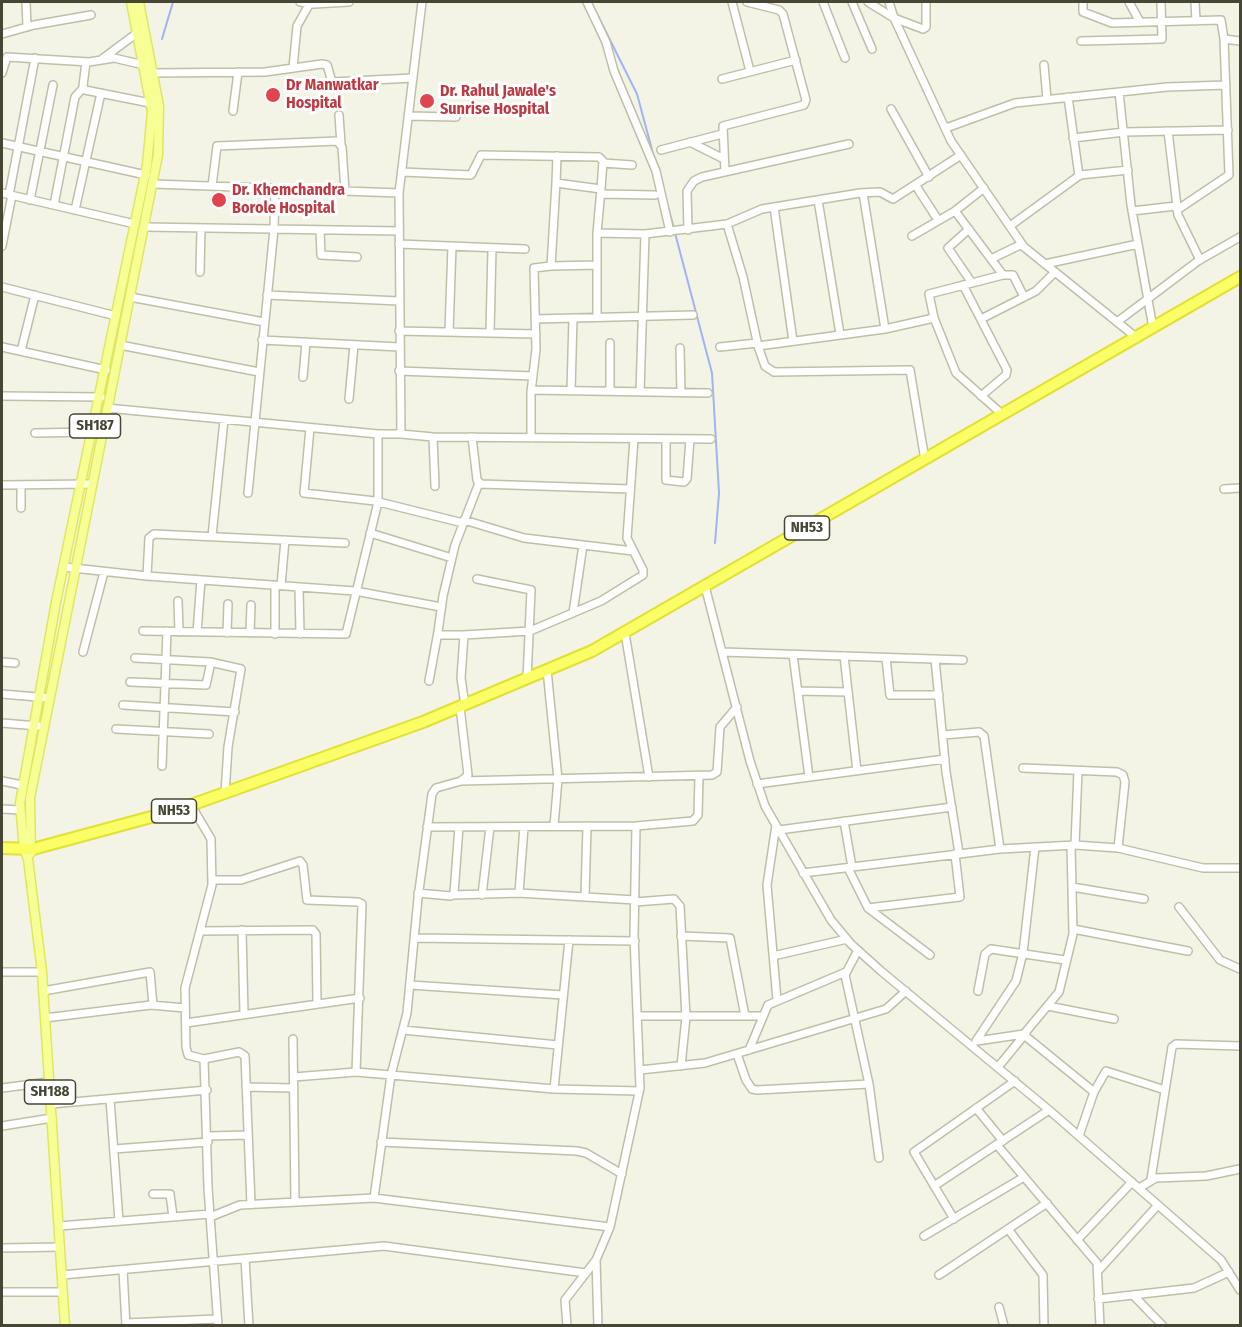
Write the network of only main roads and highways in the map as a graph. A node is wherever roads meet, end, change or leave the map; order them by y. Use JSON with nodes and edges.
{"nodes":[{"id":1,"x":131,"y":2,"type":"edge"},
{"id":2,"x":139,"y":2,"type":"edge"},
{"id":3,"x":1240,"y":277,"type":"edge"},
{"id":4,"x":87,"y":484,"type":"junction"},
{"id":5,"x":28,"y":752,"type":"junction"},
{"id":6,"x":39,"y":754,"type":"junction"},
{"id":7,"x":2,"y":848,"type":"edge"},
{"id":8,"x":28,"y":852,"type":"junction"},
{"id":9,"x":65,"y":1326,"type":"edge"}],
"edges":[{"from":1,"to":4,"type":"main road","number":"SH187"},
{"from":2,"to":4,"type":"main road","number":"SH187"},
{"from":3,"to":8,"type":"highway","number":"NH53"},
{"from":4,"to":5,"type":"main road","number":"SH187"},
{"from":4,"to":6,"type":"main road","number":"SH187"},
{"from":5,"to":6,"type":"main road"},
{"from":5,"to":8,"type":"main road","number":"SH187"},
{"from":6,"to":8,"type":"main road","number":"SH187"},
{"from":7,"to":8,"type":"highway","number":"NH53"},
{"from":8,"to":9,"type":"main road","number":"SH188"}]}
